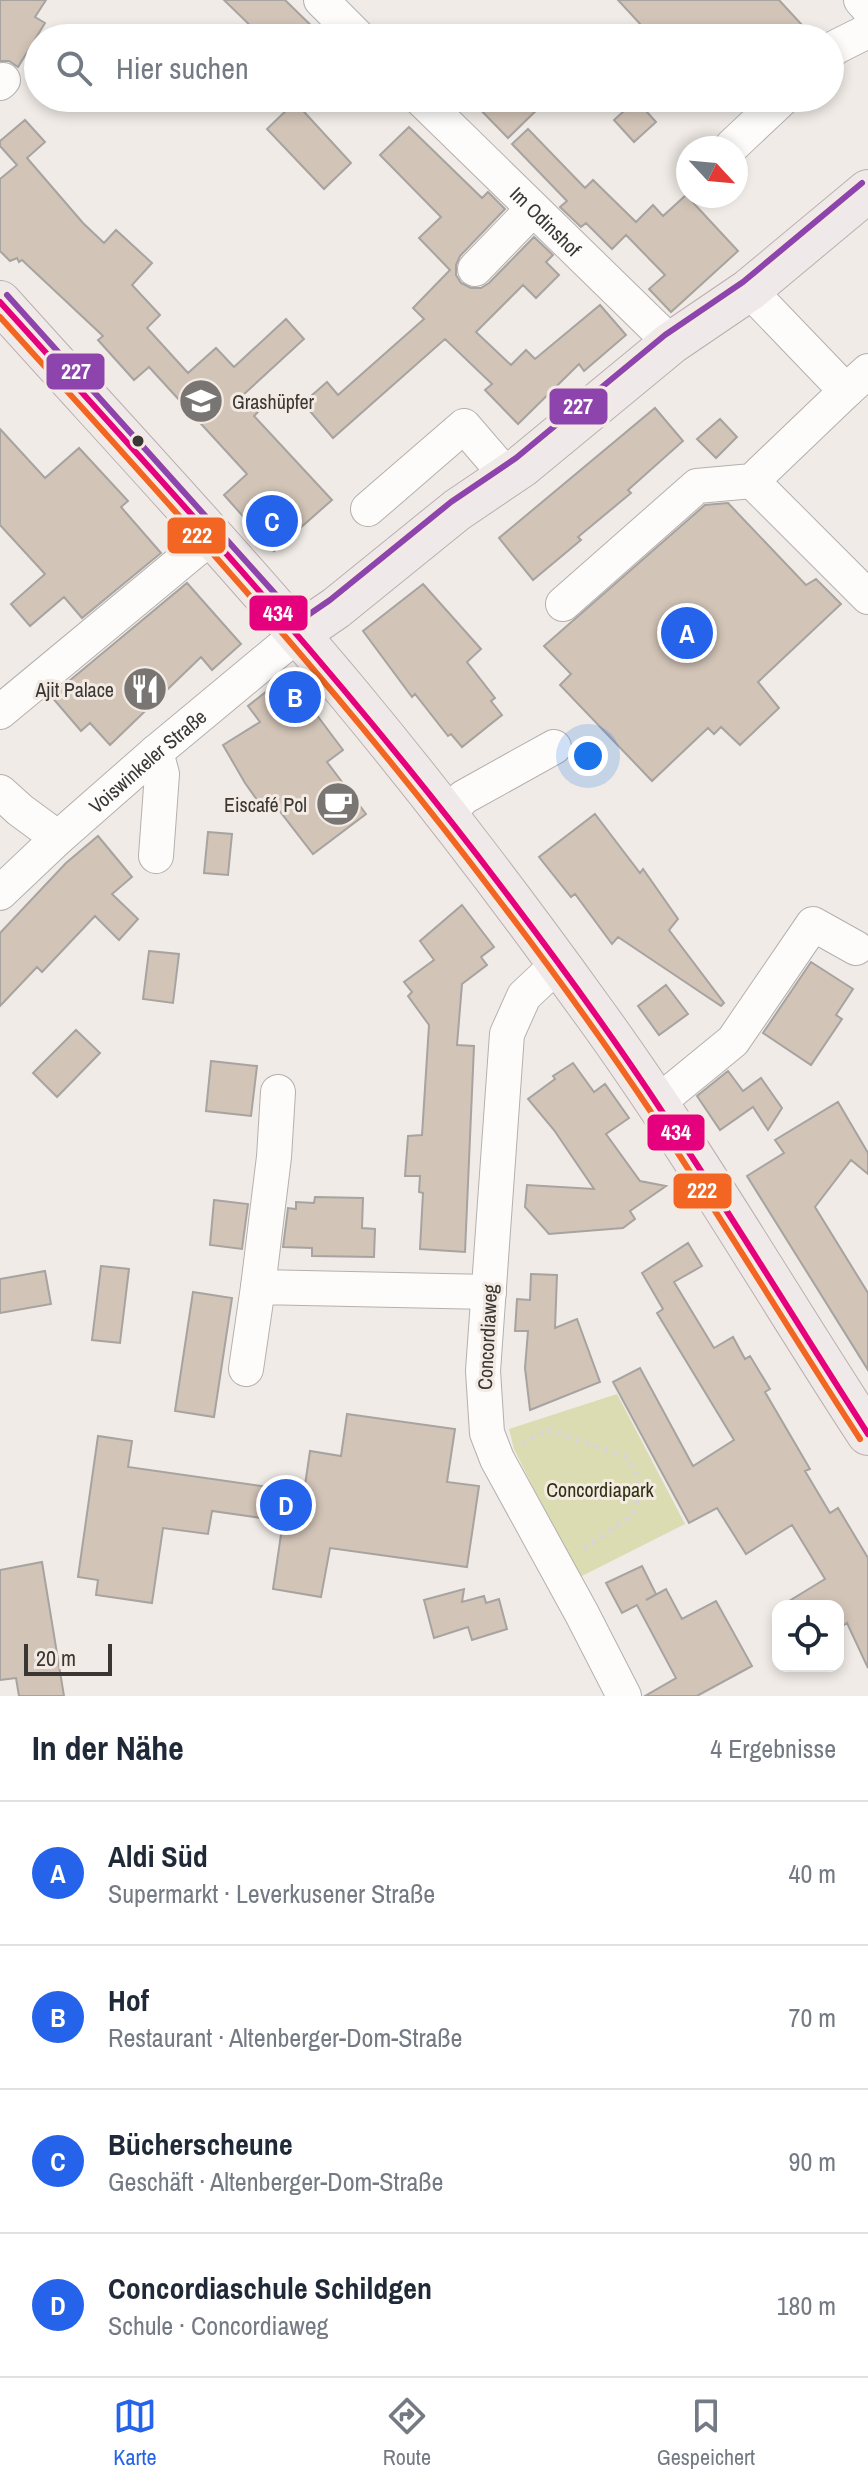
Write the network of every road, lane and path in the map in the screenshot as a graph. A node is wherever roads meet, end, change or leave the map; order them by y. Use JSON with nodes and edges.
{"nodes":[{"id":1,"x":321,"y":0,"type":"edge"},
{"id":2,"x":861,"y":0,"type":"edge"},
{"id":3,"x":868,"y":8,"type":"edge"},
{"id":4,"x":345,"y":24,"type":"edge"},
{"id":5,"x":868,"y":31,"type":"edge"},
{"id":6,"x":844,"y":43,"type":"edge"},
{"id":7,"x":434,"y":112,"type":"edge"},
{"id":8,"x":768,"y":112,"type":"edge"},
{"id":9,"x":743,"y":136,"type":"edge"},
{"id":10,"x":868,"y":191,"type":"edge"},
{"id":11,"x":533,"y":209,"type":"junction"},
{"id":12,"x":475,"y":269,"type":"dead end"},
{"id":13,"x":749,"y":290,"type":"junction"},
{"id":14,"x":0,"y":302,"type":"edge"},
{"id":15,"x":671,"y":343,"type":"junction"},
{"id":16,"x":857,"y":381,"type":"edge"},
{"id":17,"x":507,"y":476,"type":"junction"},
{"id":18,"x":752,"y":481,"type":"junction"},
{"id":19,"x":368,"y":509,"type":"dead end"},
{"id":20,"x":211,"y":537,"type":"junction"},
{"id":21,"x":868,"y":597,"type":"edge"},
{"id":22,"x":563,"y":604,"type":"dead end"},
{"id":23,"x":298,"y":634,"type":"junction"},
{"id":24,"x":0,"y":712,"type":"edge"},
{"id":25,"x":554,"y":747,"type":"dead end"},
{"id":26,"x":156,"y":752,"type":"junction"},
{"id":27,"x":0,"y":792,"type":"edge"},
{"id":28,"x":446,"y":815,"type":"junction"},
{"id":29,"x":58,"y":838,"type":"junction"},
{"id":30,"x":156,"y":856,"type":"dead end"},
{"id":31,"x":0,"y":893,"type":"edge"},
{"id":32,"x":856,"y":948,"type":"dead end"},
{"id":33,"x":558,"y":964,"type":"junction"},
{"id":34,"x":278,"y":1092,"type":"dead end"},
{"id":35,"x":656,"y":1104,"type":"junction"},
{"id":36,"x":258,"y":1287,"type":"junction"},
{"id":37,"x":489,"y":1292,"type":"junction"},
{"id":38,"x":246,"y":1369,"type":"dead end"},
{"id":39,"x":867,"y":1431,"type":"edge"},
{"id":40,"x":497,"y":1459,"type":"junction"},
{"id":41,"x":557,"y":1567,"type":"junction"},
{"id":42,"x":624,"y":1696,"type":"edge"}],
"edges":[{"from":1,"to":4,"type":"street"},
{"from":2,"to":3,"type":"street"},
{"from":5,"to":6,"type":"street"},
{"from":7,"to":11,"type":"street","name":"Im Odinshof"},
{"from":8,"to":9,"type":"street"},
{"from":10,"to":13,"type":"main road"},
{"from":11,"to":12,"type":"street"},
{"from":11,"to":15,"type":"street","name":"Im Odinshof"},
{"from":13,"to":15,"type":"main road"},
{"from":13,"to":16,"type":"street"},
{"from":14,"to":20,"type":"main road"},
{"from":15,"to":17,"type":"main road"},
{"from":16,"to":18,"type":"street"},
{"from":17,"to":19,"type":"street"},
{"from":17,"to":23,"type":"main road"},
{"from":18,"to":21,"type":"street"},
{"from":18,"to":22,"type":"street"},
{"from":20,"to":23,"type":"main road"},
{"from":20,"to":24,"type":"street"},
{"from":23,"to":26,"type":"street","name":"Voiswinkeler Straße"},
{"from":23,"to":28,"type":"main road"},
{"from":25,"to":28,"type":"street"},
{"from":26,"to":29,"type":"street","name":"Voiswinkeler Straße"},
{"from":26,"to":30,"type":"street"},
{"from":27,"to":29,"type":"street"},
{"from":28,"to":33,"type":"main road"},
{"from":29,"to":31,"type":"street","name":"Voiswinkeler Straße"},
{"from":32,"to":35,"type":"street"},
{"from":33,"to":35,"type":"main road"},
{"from":33,"to":37,"type":"street","name":"Concordiaweg"},
{"from":34,"to":36,"type":"street"},
{"from":35,"to":39,"type":"main road"},
{"from":36,"to":37,"type":"street"},
{"from":36,"to":38,"type":"street"},
{"from":37,"to":40,"type":"street","name":"Concordiaweg"},
{"from":40,"to":41,"type":"street","name":"Concordiaweg"},
{"from":40,"to":41,"type":"path"},
{"from":41,"to":42,"type":"street","name":"Concordiaweg"}]}
